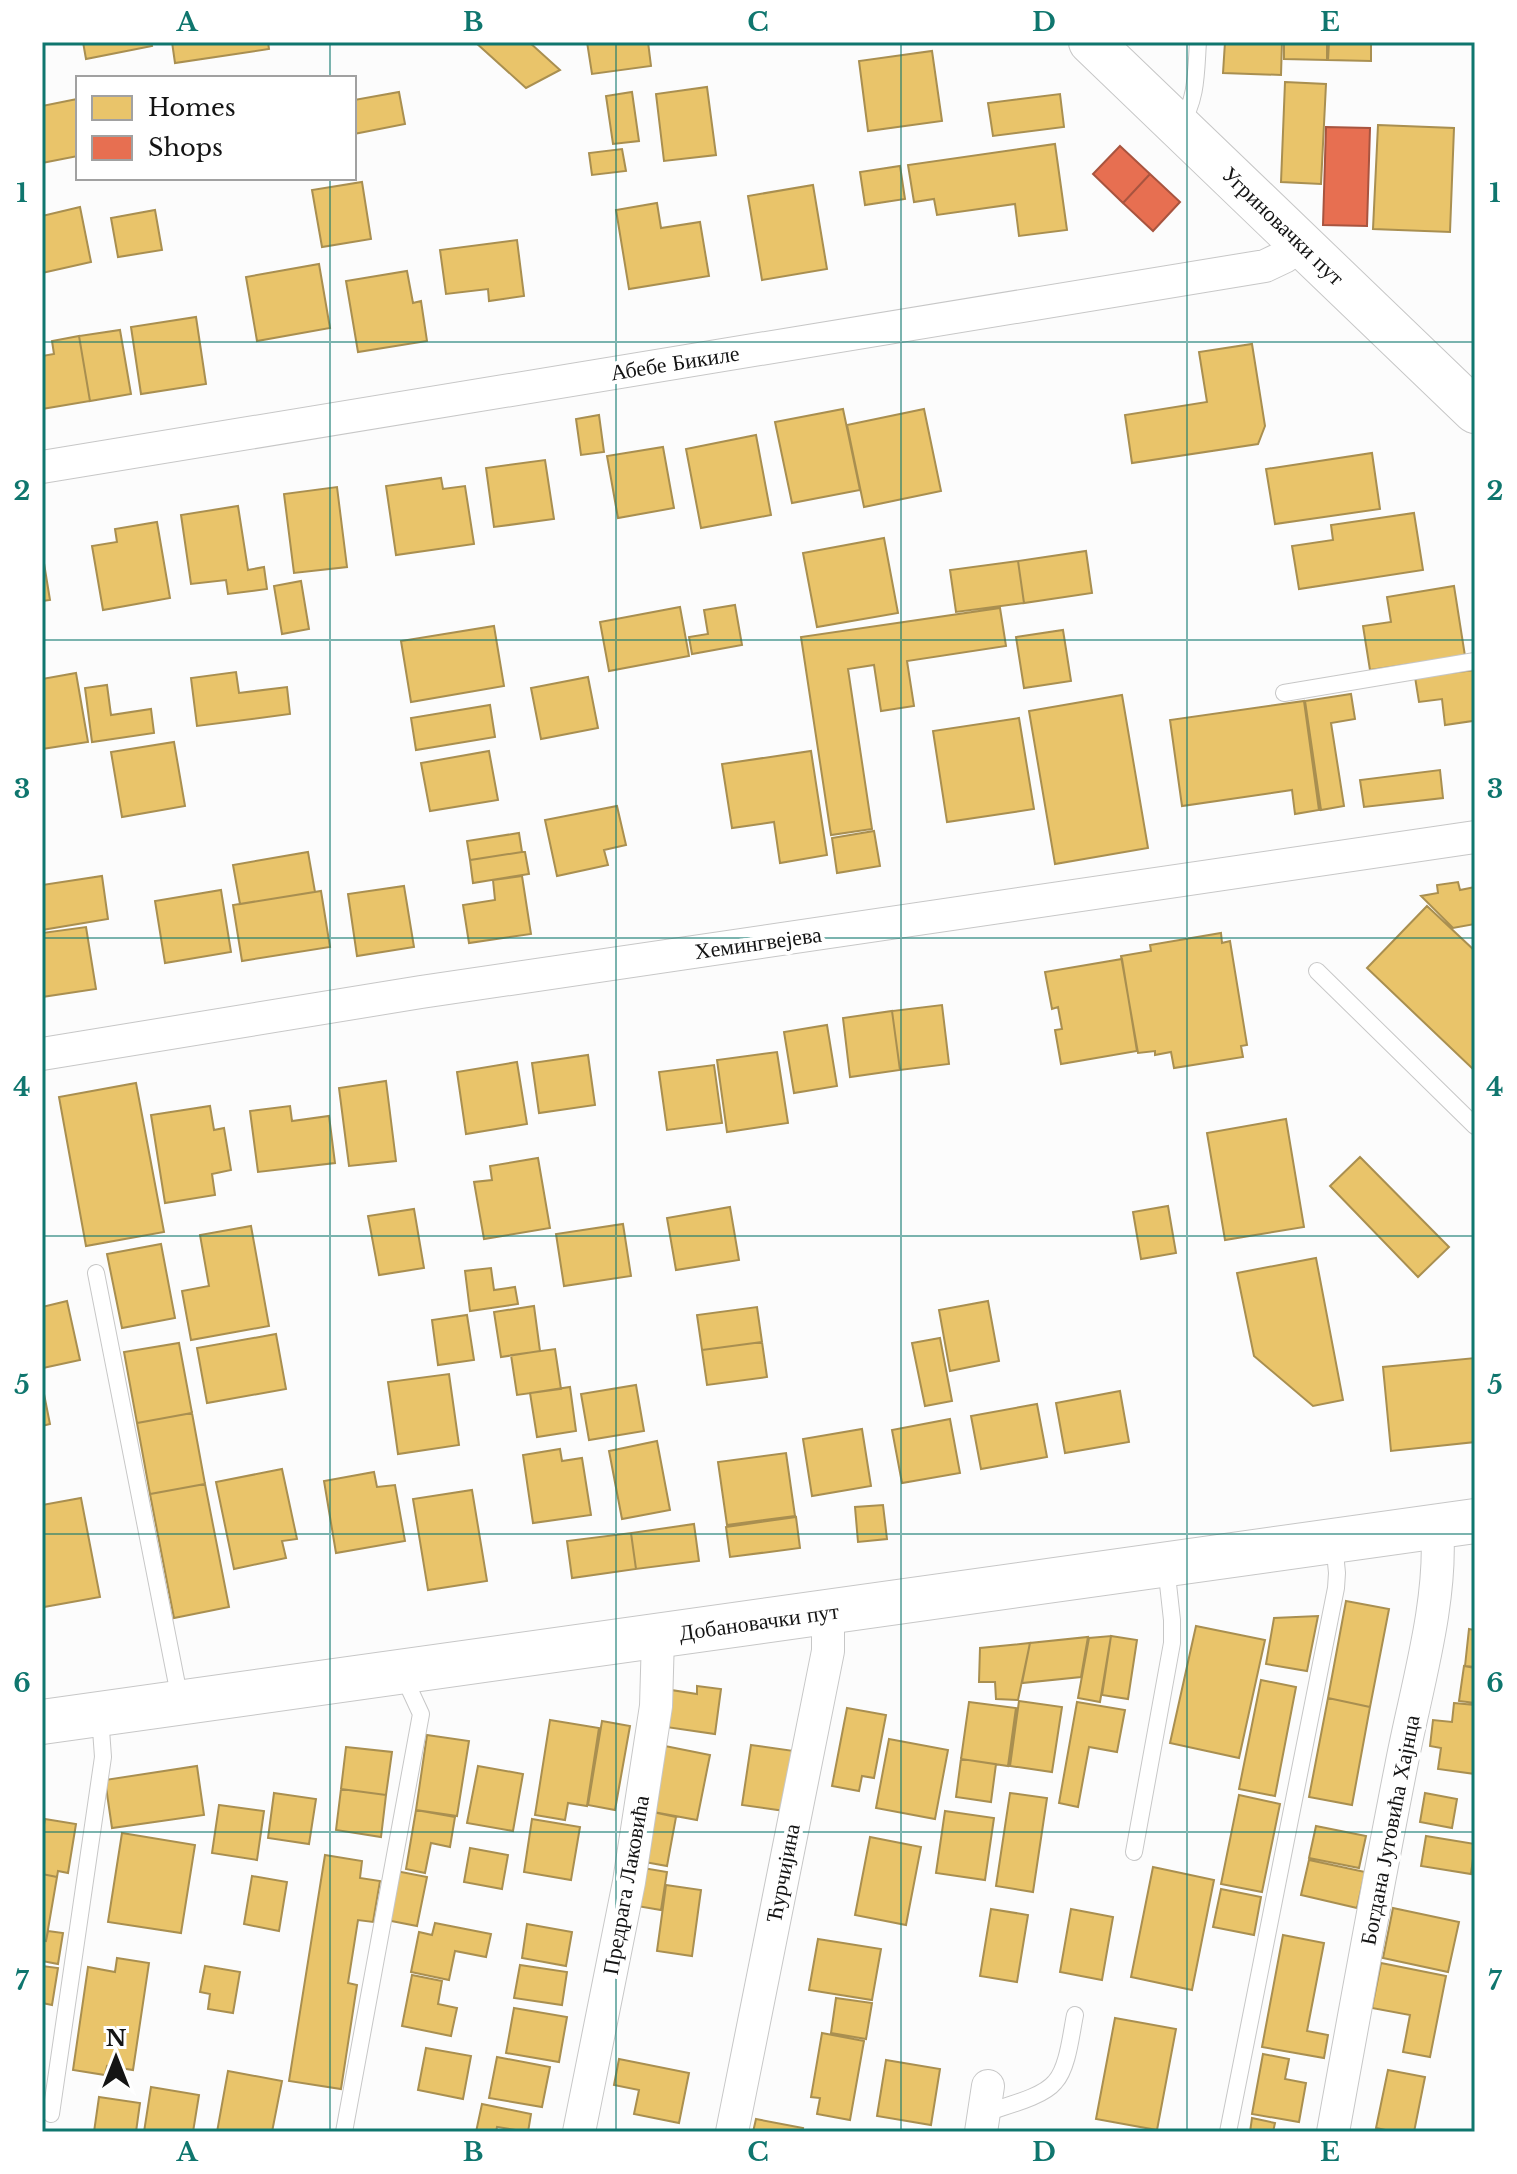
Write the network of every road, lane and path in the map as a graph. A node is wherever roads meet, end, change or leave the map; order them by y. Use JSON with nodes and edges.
{"nodes":[{"id":1,"x":1091,"y":42,"type":"edge"},
{"id":2,"x":1198,"y":42,"type":"edge"},
{"id":3,"x":1179,"y":126,"type":"junction"},
{"id":4,"x":1303,"y":244,"type":"junction"},
{"id":5,"x":1470,"y":395,"type":"edge"},
{"id":6,"x":42,"y":467,"type":"edge"},
{"id":7,"x":1475,"y":661,"type":"edge"},
{"id":8,"x":1284,"y":693,"type":"dead end"},
{"id":9,"x":1475,"y":837,"type":"edge"},
{"id":10,"x":1317,"y":971,"type":"dead end"},
{"id":11,"x":42,"y":1054,"type":"edge"},
{"id":12,"x":1475,"y":1126,"type":"edge"},
{"id":13,"x":96,"y":1273,"type":"dead end"},
{"id":14,"x":1456,"y":1524,"type":"edge"},
{"id":15,"x":1334,"y":1540,"type":"junction"},
{"id":16,"x":1165,"y":1565,"type":"junction"},
{"id":17,"x":828,"y":1612,"type":"junction"},
{"id":18,"x":658,"y":1637,"type":"junction"},
{"id":19,"x":402,"y":1673,"type":"junction"},
{"id":20,"x":180,"y":1702,"type":"junction"},
{"id":21,"x":100,"y":1715,"type":"junction"},
{"id":22,"x":42,"y":1722,"type":"edge"},
{"id":23,"x":1134,"y":1852,"type":"dead end"},
{"id":24,"x":1075,"y":2015,"type":"dead end"},
{"id":25,"x":985,"y":2110,"type":"edge"},
{"id":26,"x":51,"y":2114,"type":"dead end"},
{"id":27,"x":344,"y":2132,"type":"edge"},
{"id":28,"x":579,"y":2132,"type":"edge"},
{"id":29,"x":732,"y":2132,"type":"edge"},
{"id":30,"x":1228,"y":2132,"type":"edge"},
{"id":31,"x":1333,"y":2132,"type":"edge"}],
"edges":[{"from":1,"to":3,"type":"street","name":"Угриновачки пут"},
{"from":2,"to":3,"type":"lane"},
{"from":3,"to":4,"type":"street","name":"Угриновачки пут"},
{"from":4,"to":5,"type":"street","name":"Угриновачки пут"},
{"from":4,"to":6,"type":"street","name":"Абебе Бикиле"},
{"from":7,"to":8,"type":"lane"},
{"from":9,"to":11,"type":"street","name":"Хемингвејева"},
{"from":10,"to":12,"type":"lane"},
{"from":13,"to":20,"type":"lane"},
{"from":14,"to":15,"type":"street","name":"Добановачки пут"},
{"from":14,"to":31,"type":"street","name":"Богдана Југовића Хајнца"},
{"from":15,"to":16,"type":"street","name":"Добановачки пут"},
{"from":15,"to":30,"type":"lane"},
{"from":16,"to":17,"type":"street","name":"Добановачки пут"},
{"from":16,"to":23,"type":"lane"},
{"from":17,"to":18,"type":"street","name":"Добановачки пут"},
{"from":17,"to":29,"type":"street","name":"Ћурчијина"},
{"from":18,"to":19,"type":"street","name":"Добановачки пут"},
{"from":18,"to":28,"type":"street","name":"Предрага Лаковића"},
{"from":19,"to":20,"type":"street","name":"Добановачки пут"},
{"from":19,"to":27,"type":"lane"},
{"from":20,"to":21,"type":"street","name":"Добановачки пут"},
{"from":21,"to":22,"type":"street","name":"Добановачки пут"},
{"from":21,"to":26,"type":"lane"},
{"from":24,"to":25,"type":"lane"}]}
